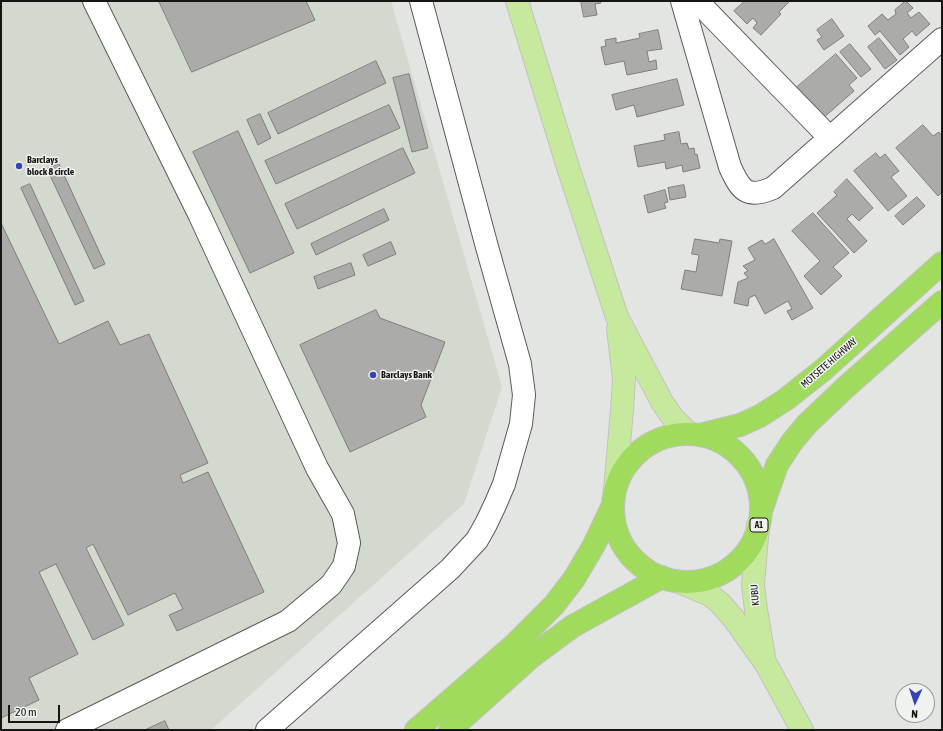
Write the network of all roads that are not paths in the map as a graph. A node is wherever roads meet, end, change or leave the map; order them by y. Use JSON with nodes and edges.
{"nodes":[{"id":1,"x":94,"y":1,"type":"edge"},
{"id":2,"x":421,"y":1,"type":"edge"},
{"id":3,"x":518,"y":1,"type":"edge"},
{"id":4,"x":682,"y":1,"type":"edge"},
{"id":5,"x":697,"y":1,"type":"edge"},
{"id":6,"x":942,"y":38,"type":"edge"},
{"id":7,"x":830,"y":138,"type":"junction"},
{"id":8,"x":942,"y":263,"type":"edge"},
{"id":9,"x":942,"y":302,"type":"edge"},
{"id":10,"x":617,"y":318,"type":"junction"},
{"id":11,"x":695,"y":434,"type":"junction"},
{"id":12,"x":614,"y":498,"type":"junction"},
{"id":13,"x":760,"y":518,"type":"junction"},
{"id":14,"x":669,"y":579,"type":"junction"},
{"id":15,"x":766,"y":664,"type":"junction"},
{"id":16,"x":67,"y":730,"type":"edge"},
{"id":17,"x":266,"y":730,"type":"edge"},
{"id":18,"x":416,"y":730,"type":"edge"},
{"id":19,"x":450,"y":730,"type":"edge"},
{"id":20,"x":802,"y":730,"type":"edge"}],
"edges":[{"from":1,"to":16,"type":"street"},
{"from":2,"to":17,"type":"street"},
{"from":3,"to":10,"type":"main road"},
{"from":4,"to":7,"type":"street"},
{"from":5,"to":7,"type":"street"},
{"from":6,"to":7,"type":"street"},
{"from":8,"to":11,"type":"highway","name":"MOTSETE HIGHWAY","number":"A1"},
{"from":9,"to":13,"type":"highway","number":"A1"},
{"from":10,"to":11,"type":"main road"},
{"from":10,"to":12,"type":"main road"},
{"from":11,"to":12,"type":"highway","number":"A1"},
{"from":11,"to":13,"type":"highway","number":"A1"},
{"from":12,"to":14,"type":"highway","number":"A1"},
{"from":12,"to":18,"type":"highway","number":"A1"},
{"from":13,"to":14,"type":"highway","number":"A1"},
{"from":13,"to":15,"type":"main road","name":"KUBU"},
{"from":14,"to":15,"type":"main road","name":"KUBU"},
{"from":14,"to":19,"type":"highway","number":"A1"},
{"from":15,"to":20,"type":"main road","name":"KUBU"}]}
